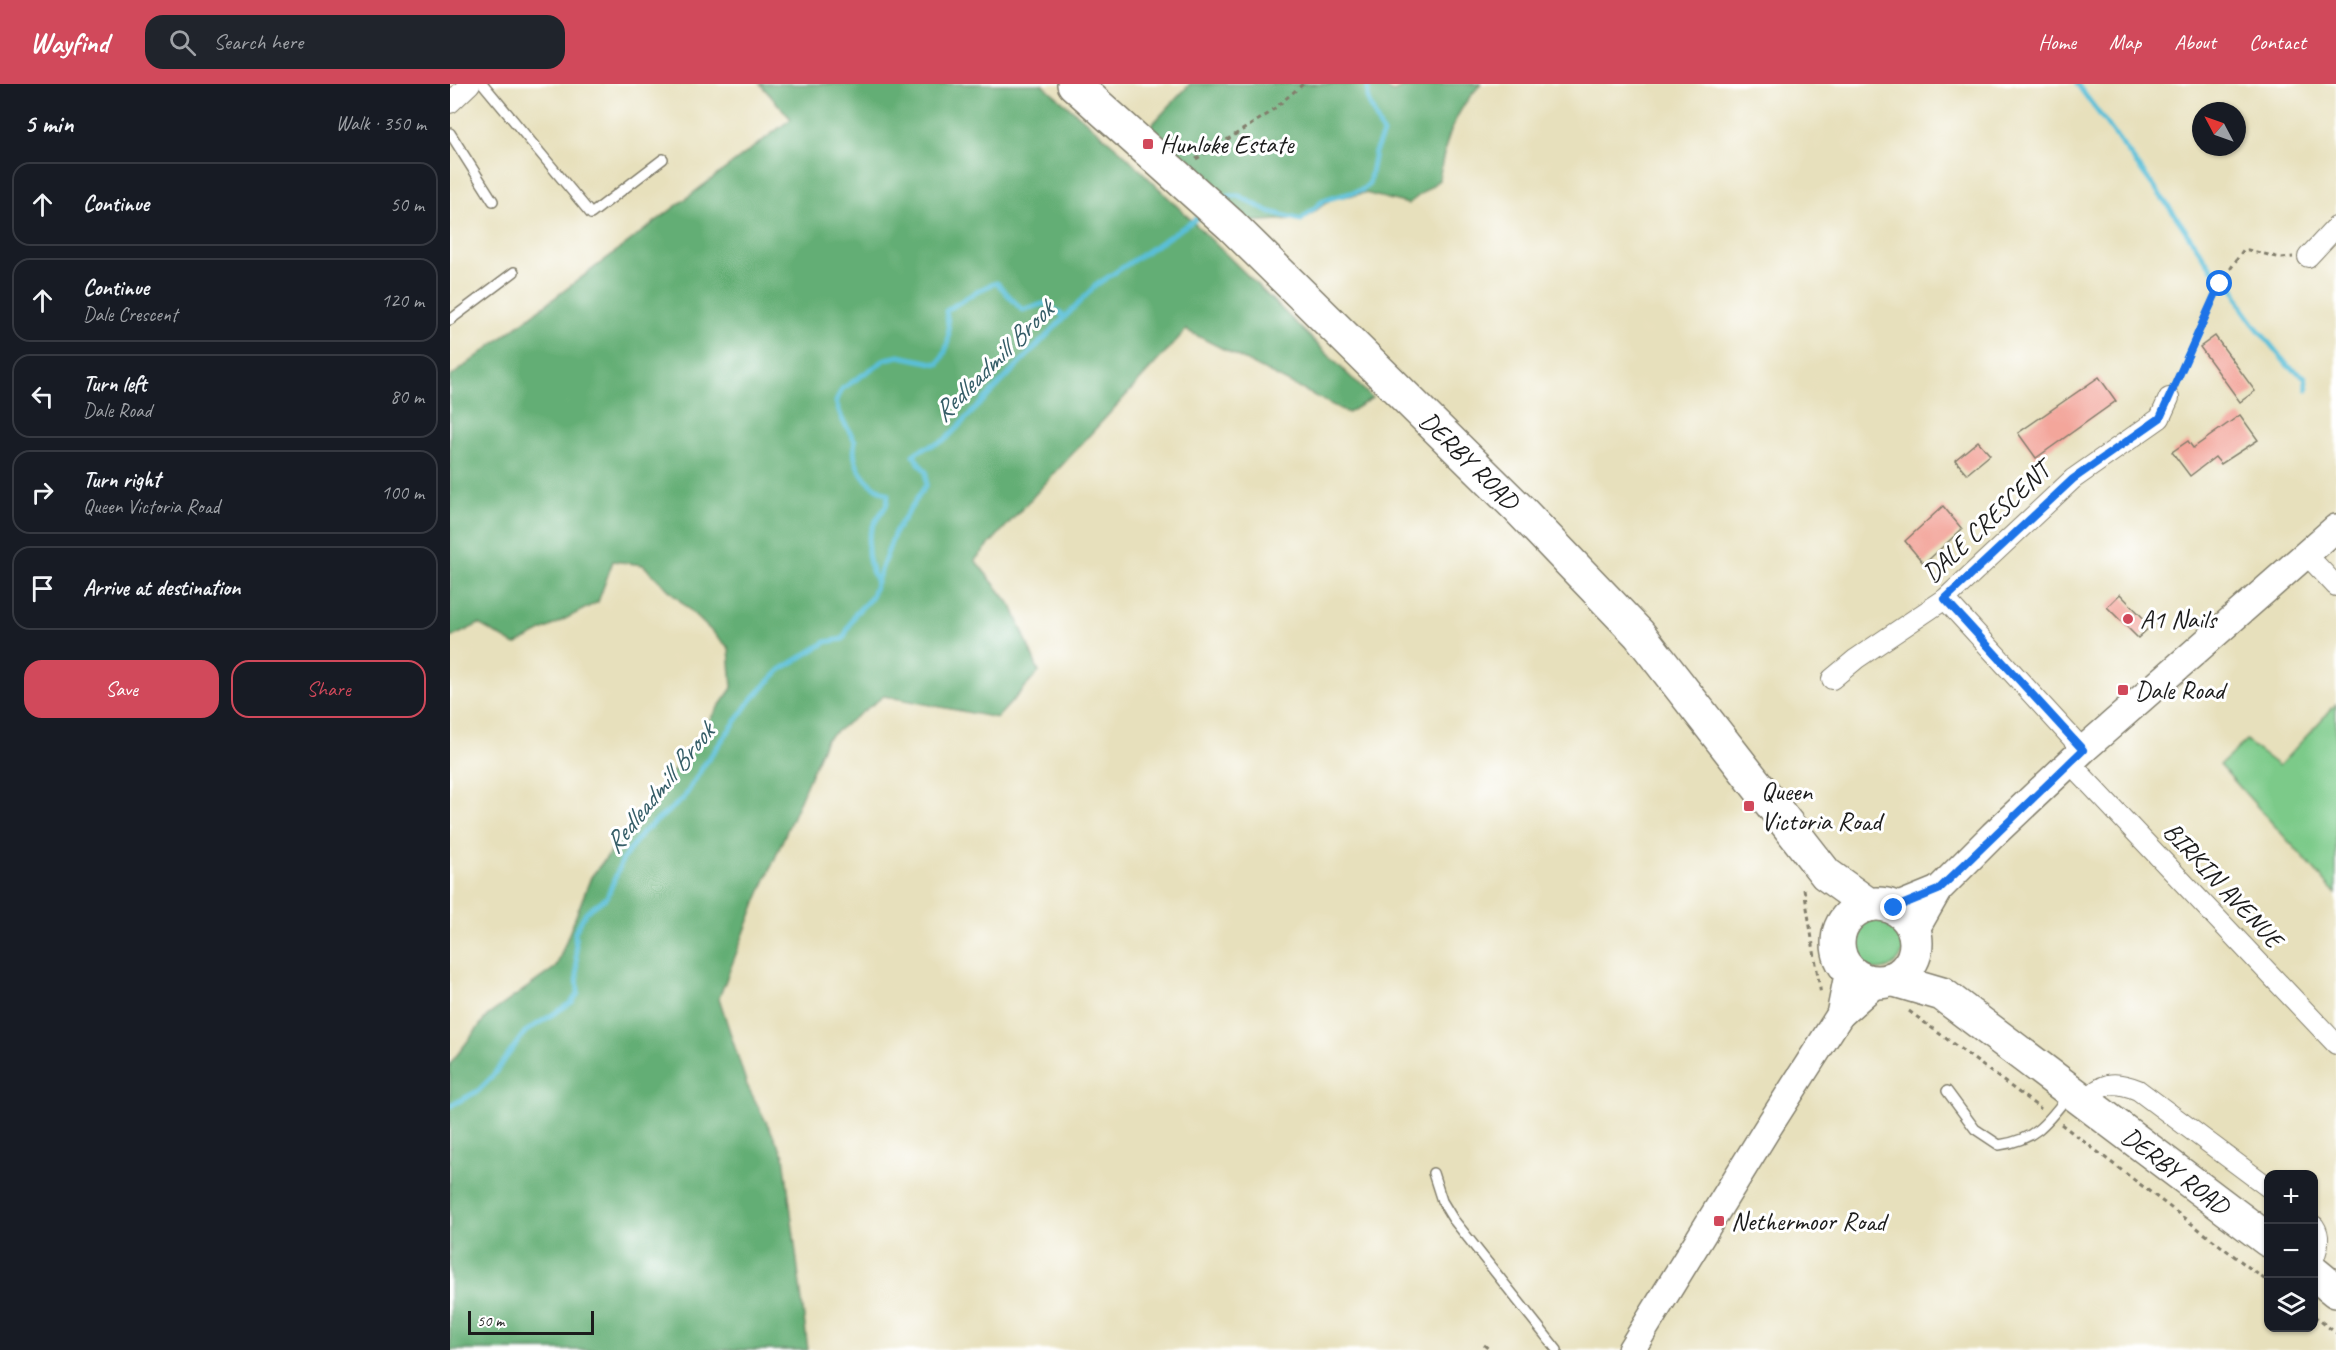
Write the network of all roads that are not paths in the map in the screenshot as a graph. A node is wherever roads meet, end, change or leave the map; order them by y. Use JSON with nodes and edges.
{"nodes":[{"id":1,"x":470,"y":84,"type":"edge"},
{"id":2,"x":483,"y":84,"type":"edge"},
{"id":3,"x":1074,"y":84,"type":"edge"},
{"id":4,"x":450,"y":103,"type":"edge"},
{"id":5,"x":450,"y":133,"type":"edge"},
{"id":6,"x":663,"y":159,"type":"dead end"},
{"id":7,"x":493,"y":201,"type":"dead end"},
{"id":8,"x":2336,"y":227,"type":"edge"},
{"id":9,"x":2308,"y":257,"type":"road end"},
{"id":10,"x":514,"y":272,"type":"dead end"},
{"id":11,"x":450,"y":320,"type":"edge"},
{"id":12,"x":2169,"y":398,"type":"road end"},
{"id":13,"x":2336,"y":528,"type":"edge"},
{"id":14,"x":2306,"y":554,"type":"junction"},
{"id":15,"x":2336,"y":586,"type":"edge"},
{"id":16,"x":1945,"y":599,"type":"junction"},
{"id":17,"x":1832,"y":679,"type":"dead end"},
{"id":18,"x":2077,"y":756,"type":"junction"},
{"id":19,"x":1815,"y":878,"type":"junction"},
{"id":20,"x":1898,"y":923,"type":"junction"},
{"id":21,"x":1841,"y":928,"type":"junction"},
{"id":22,"x":1872,"y":977,"type":"junction"},
{"id":23,"x":1942,"y":994,"type":"junction"},
{"id":24,"x":2336,"y":1044,"type":"edge"},
{"id":25,"x":1947,"y":1091,"type":"dead end"},
{"id":26,"x":2078,"y":1097,"type":"junction"},
{"id":27,"x":1433,"y":1173,"type":"dead end"},
{"id":28,"x":2264,"y":1183,"type":"edge"},
{"id":29,"x":2264,"y":1237,"type":"edge"},
{"id":30,"x":2318,"y":1277,"type":"edge"},
{"id":31,"x":2336,"y":1291,"type":"edge"},
{"id":32,"x":1557,"y":1350,"type":"edge"},
{"id":33,"x":1631,"y":1350,"type":"edge"}],
"edges":[{"from":1,"to":4,"type":"street"},
{"from":2,"to":6,"type":"lane"},
{"from":3,"to":19,"type":"highway","name":"DERBY ROAD"},
{"from":5,"to":7,"type":"lane"},
{"from":8,"to":9,"type":"street"},
{"from":10,"to":11,"type":"lane"},
{"from":12,"to":16,"type":"street","name":"DALE CRESCENT"},
{"from":13,"to":14,"type":"street"},
{"from":14,"to":15,"type":"street"},
{"from":14,"to":18,"type":"street"},
{"from":16,"to":17,"type":"street","name":"DALE CRESCENT"},
{"from":16,"to":18,"type":"street"},
{"from":18,"to":20,"type":"street"},
{"from":18,"to":24,"type":"street","name":"BIRKIN AVENUE"},
{"from":19,"to":20,"type":"highway","name":"DERBY ROAD"},
{"from":19,"to":21,"type":"highway","name":"DERBY ROAD"},
{"from":20,"to":21,"type":"highway"},
{"from":20,"to":22,"type":"highway"},
{"from":20,"to":23,"type":"highway"},
{"from":21,"to":22,"type":"highway"},
{"from":22,"to":23,"type":"highway"},
{"from":22,"to":33,"type":"street"},
{"from":23,"to":26,"type":"highway","name":"DERBY ROAD"},
{"from":25,"to":26,"type":"lane"},
{"from":26,"to":28,"type":"street","name":"DERBY ROAD"},
{"from":26,"to":29,"type":"highway","name":"DERBY ROAD"},
{"from":27,"to":32,"type":"lane"},
{"from":30,"to":31,"type":"highway"}]}
